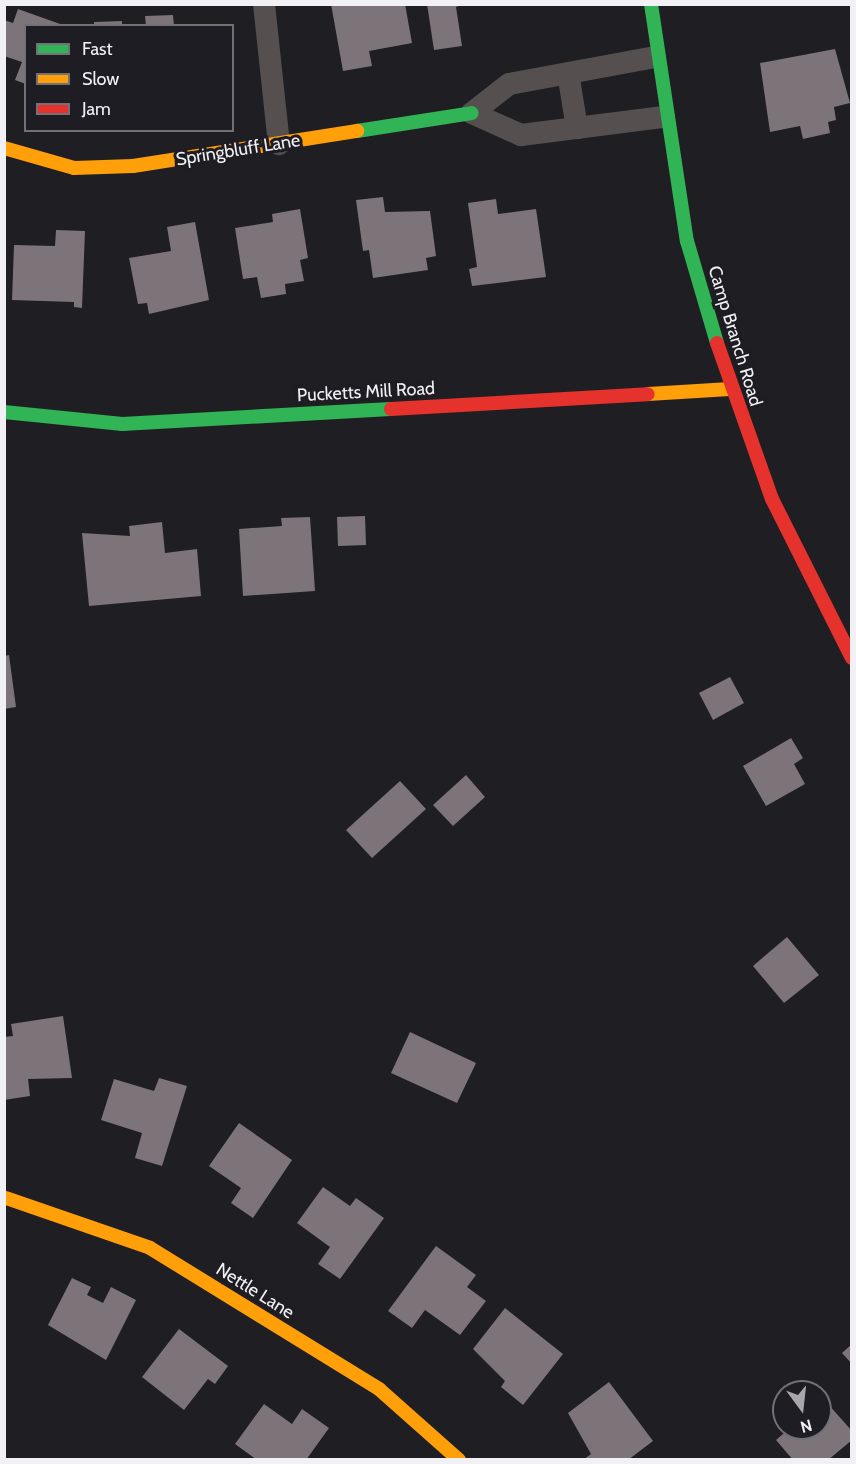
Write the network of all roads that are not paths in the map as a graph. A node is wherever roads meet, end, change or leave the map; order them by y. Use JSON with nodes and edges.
{"nodes":[{"id":1,"x":264,"y":4,"type":"edge"},
{"id":2,"x":651,"y":4,"type":"edge"},
{"id":3,"x":655,"y":57,"type":"junction"},
{"id":4,"x":568,"y":74,"type":"junction"},
{"id":5,"x":472,"y":113,"type":"junction"},
{"id":6,"x":664,"y":117,"type":"junction"},
{"id":7,"x":577,"y":128,"type":"junction"},
{"id":8,"x":279,"y":144,"type":"junction"},
{"id":9,"x":4,"y":148,"type":"edge"},
{"id":10,"x":730,"y":389,"type":"junction"},
{"id":11,"x":4,"y":412,"type":"edge"},
{"id":12,"x":852,"y":658,"type":"edge"},
{"id":13,"x":6,"y":1198,"type":"dead end"},
{"id":14,"x":459,"y":1460,"type":"edge"}],
"edges":[{"from":1,"to":8,"type":"street"},
{"from":2,"to":3,"type":"street","name":"Camp Branch Road"},
{"from":3,"to":4,"type":"street","name":"Springbluff Lane"},
{"from":3,"to":6,"type":"street","name":"Camp Branch Road"},
{"from":4,"to":5,"type":"street","name":"Springbluff Lane"},
{"from":4,"to":7,"type":"street"},
{"from":5,"to":7,"type":"street"},
{"from":5,"to":8,"type":"street","name":"Springbluff Lane"},
{"from":6,"to":7,"type":"street"},
{"from":6,"to":10,"type":"street","name":"Camp Branch Road"},
{"from":8,"to":9,"type":"street","name":"Springbluff Lane"},
{"from":10,"to":11,"type":"street","name":"Pucketts Mill Road"},
{"from":10,"to":12,"type":"street","name":"Camp Branch Road"},
{"from":13,"to":14,"type":"street","name":"Nettle Lane"}]}
